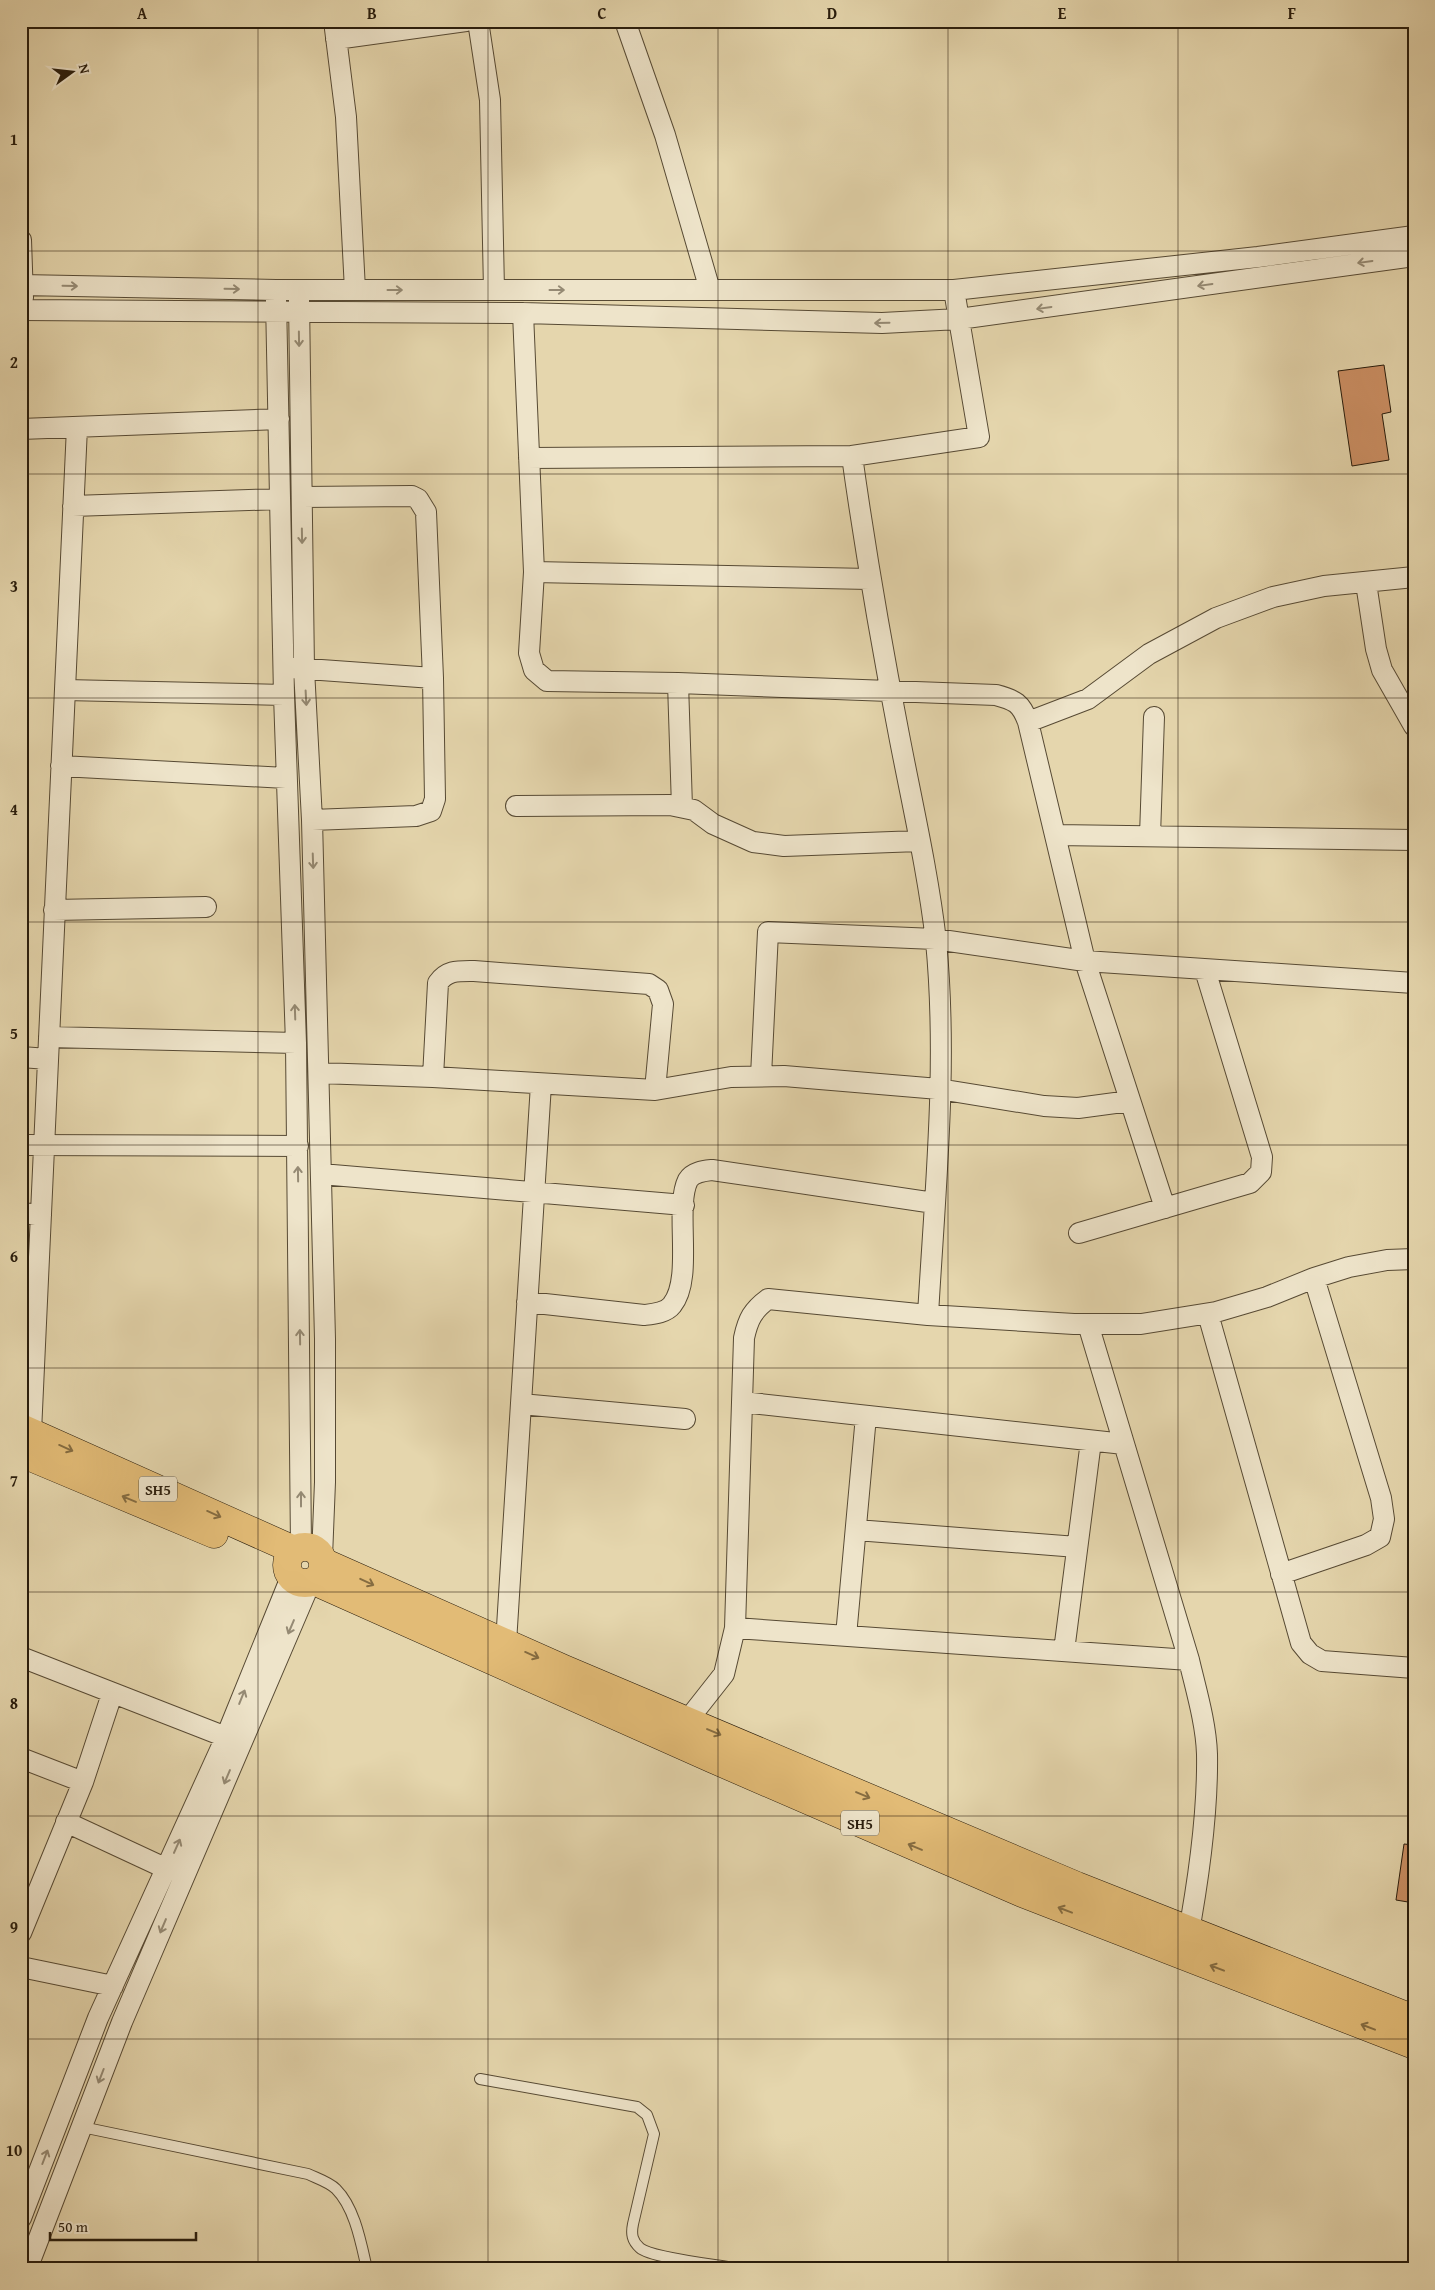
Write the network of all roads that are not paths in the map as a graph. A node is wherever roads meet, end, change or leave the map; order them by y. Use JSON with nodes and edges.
{"nodes":[{"id":1,"x":466,"y":21,"type":"edge"},
{"id":2,"x":478,"y":21,"type":"edge"},
{"id":3,"x":625,"y":21,"type":"edge"},
{"id":4,"x":335,"y":30,"type":"edge"},
{"id":5,"x":1414,"y":236,"type":"edge"},
{"id":6,"x":21,"y":240,"type":"edge"},
{"id":7,"x":1414,"y":256,"type":"edge"},
{"id":8,"x":22,"y":285,"type":"edge"},
{"id":9,"x":276,"y":290,"type":"junction"},
{"id":10,"x":298,"y":290,"type":"junction"},
{"id":11,"x":355,"y":290,"type":"junction"},
{"id":12,"x":494,"y":290,"type":"junction"},
{"id":13,"x":710,"y":290,"type":"junction"},
{"id":14,"x":954,"y":290,"type":"junction"},
{"id":15,"x":22,"y":310,"type":"edge"},
{"id":16,"x":276,"y":313,"type":"junction"},
{"id":17,"x":299,"y":313,"type":"junction"},
{"id":18,"x":523,"y":313,"type":"junction"},
{"id":19,"x":959,"y":319,"type":"junction"},
{"id":20,"x":278,"y":419,"type":"junction"},
{"id":21,"x":77,"y":427,"type":"junction"},
{"id":22,"x":21,"y":429,"type":"edge"},
{"id":23,"x":852,"y":456,"type":"junction"},
{"id":24,"x":529,"y":458,"type":"junction"},
{"id":25,"x":302,"y":497,"type":"junction"},
{"id":26,"x":280,"y":499,"type":"junction"},
{"id":27,"x":73,"y":506,"type":"junction"},
{"id":28,"x":534,"y":572,"type":"junction"},
{"id":29,"x":1414,"y":577,"type":"edge"},
{"id":30,"x":869,"y":578,"type":"junction"},
{"id":31,"x":1366,"y":583,"type":"junction"},
{"id":32,"x":283,"y":667,"type":"junction"},
{"id":33,"x":304,"y":668,"type":"junction"},
{"id":34,"x":433,"y":678,"type":"junction"},
{"id":35,"x":678,"y":683,"type":"junction"},
{"id":36,"x":65,"y":690,"type":"junction"},
{"id":37,"x":890,"y":692,"type":"junction"},
{"id":38,"x":284,"y":695,"type":"junction"},
{"id":39,"x":1154,"y":717,"type":"dead end"},
{"id":40,"x":1028,"y":722,"type":"junction"},
{"id":41,"x":1414,"y":726,"type":"edge"},
{"id":42,"x":61,"y":766,"type":"junction"},
{"id":43,"x":286,"y":778,"type":"junction"},
{"id":44,"x":516,"y":806,"type":"dead end"},
{"id":45,"x":682,"y":807,"type":"junction"},
{"id":46,"x":312,"y":820,"type":"junction"},
{"id":47,"x":1055,"y":835,"type":"junction"},
{"id":48,"x":1150,"y":836,"type":"junction"},
{"id":49,"x":1414,"y":840,"type":"edge"},
{"id":50,"x":919,"y":841,"type":"junction"},
{"id":51,"x":206,"y":907,"type":"dead end"},
{"id":52,"x":54,"y":910,"type":"junction"},
{"id":53,"x":935,"y":939,"type":"junction"},
{"id":54,"x":1085,"y":961,"type":"junction"},
{"id":55,"x":1205,"y":970,"type":"junction"},
{"id":56,"x":1414,"y":982,"type":"edge"},
{"id":57,"x":49,"y":1037,"type":"junction"},
{"id":58,"x":296,"y":1042,"type":"junction"},
{"id":59,"x":21,"y":1057,"type":"edge"},
{"id":60,"x":48,"y":1059,"type":"junction"},
{"id":61,"x":319,"y":1073,"type":"junction"},
{"id":62,"x":761,"y":1076,"type":"junction"},
{"id":63,"x":433,"y":1077,"type":"junction"},
{"id":64,"x":541,"y":1084,"type":"junction"},
{"id":65,"x":939,"y":1089,"type":"junction"},
{"id":66,"x":655,"y":1090,"type":"junction"},
{"id":67,"x":1130,"y":1101,"type":"junction"},
{"id":68,"x":21,"y":1145,"type":"edge"},
{"id":69,"x":44,"y":1146,"type":"junction"},
{"id":70,"x":298,"y":1146,"type":"junction"},
{"id":71,"x":321,"y":1174,"type":"junction"},
{"id":72,"x":534,"y":1192,"type":"junction"},
{"id":73,"x":934,"y":1203,"type":"junction"},
{"id":74,"x":684,"y":1205,"type":"junction"},
{"id":75,"x":1165,"y":1208,"type":"junction"},
{"id":76,"x":31,"y":1214,"type":"edge"},
{"id":77,"x":1079,"y":1233,"type":"dead end"},
{"id":78,"x":1413,"y":1254,"type":"edge"},
{"id":79,"x":1314,"y":1278,"type":"junction"},
{"id":80,"x":527,"y":1302,"type":"junction"},
{"id":81,"x":1208,"y":1314,"type":"junction"},
{"id":82,"x":928,"y":1315,"type":"junction"},
{"id":83,"x":1088,"y":1324,"type":"junction"},
{"id":84,"x":27,"y":1381,"type":"edge"},
{"id":85,"x":742,"y":1402,"type":"junction"},
{"id":86,"x":521,"y":1404,"type":"junction"},
{"id":87,"x":866,"y":1416,"type":"junction"},
{"id":88,"x":685,"y":1419,"type":"dead end"},
{"id":89,"x":24,"y":1438,"type":"edge"},
{"id":90,"x":1091,"y":1441,"type":"junction"},
{"id":91,"x":1124,"y":1444,"type":"junction"},
{"id":92,"x":856,"y":1530,"type":"junction"},
{"id":93,"x":1077,"y":1546,"type":"junction"},
{"id":94,"x":305,"y":1565,"type":"junction"},
{"id":95,"x":1281,"y":1574,"type":"junction"},
{"id":96,"x":735,"y":1628,"type":"junction"},
{"id":97,"x":846,"y":1636,"type":"junction"},
{"id":98,"x":506,"y":1643,"type":"junction"},
{"id":99,"x":1064,"y":1651,"type":"junction"},
{"id":100,"x":21,"y":1657,"type":"edge"},
{"id":101,"x":1189,"y":1660,"type":"junction"},
{"id":102,"x":1414,"y":1668,"type":"edge"},
{"id":103,"x":112,"y":1694,"type":"junction"},
{"id":104,"x":688,"y":1721,"type":"junction"},
{"id":105,"x":226,"y":1737,"type":"junction"},
{"id":106,"x":21,"y":1758,"type":"edge"},
{"id":107,"x":83,"y":1782,"type":"junction"},
{"id":108,"x":66,"y":1822,"type":"junction"},
{"id":109,"x":167,"y":1869,"type":"junction"},
{"id":110,"x":21,"y":1933,"type":"edge"},
{"id":111,"x":1187,"y":1943,"type":"junction"},
{"id":112,"x":21,"y":1967,"type":"edge"},
{"id":113,"x":113,"y":1986,"type":"junction"},
{"id":114,"x":1414,"y":2019,"type":"edge"},
{"id":115,"x":1414,"y":2045,"type":"edge"},
{"id":116,"x":480,"y":2079,"type":"dead end"},
{"id":117,"x":82,"y":2126,"type":"junction"},
{"id":118,"x":21,"y":2218,"type":"edge"},
{"id":119,"x":32,"y":2267,"type":"edge"},
{"id":120,"x":367,"y":2269,"type":"edge"},
{"id":121,"x":739,"y":2269,"type":"edge"}],
"edges":[{"from":1,"to":4,"type":"street"},
{"from":2,"to":12,"type":"street"},
{"from":3,"to":13,"type":"street"},
{"from":4,"to":11,"type":"street"},
{"from":5,"to":14,"type":"street"},
{"from":6,"to":8,"type":"street"},
{"from":7,"to":19,"type":"street","one_way":true},
{"from":8,"to":9,"type":"street","one_way":true},
{"from":8,"to":15,"type":"street"},
{"from":9,"to":10,"type":"street"},
{"from":9,"to":16,"type":"street"},
{"from":10,"to":11,"type":"street"},
{"from":10,"to":17,"type":"street"},
{"from":11,"to":12,"type":"street","one_way":true},
{"from":12,"to":13,"type":"street","one_way":true},
{"from":13,"to":14,"type":"street"},
{"from":14,"to":19,"type":"street"},
{"from":15,"to":16,"type":"street"},
{"from":16,"to":17,"type":"street"},
{"from":16,"to":20,"type":"street"},
{"from":17,"to":18,"type":"street"},
{"from":17,"to":25,"type":"street","one_way":true},
{"from":19,"to":18,"type":"street","one_way":true},
{"from":18,"to":24,"type":"street"},
{"from":19,"to":23,"type":"street"},
{"from":20,"to":21,"type":"street"},
{"from":20,"to":26,"type":"street"},
{"from":21,"to":22,"type":"street"},
{"from":21,"to":27,"type":"street"},
{"from":23,"to":24,"type":"street"},
{"from":23,"to":30,"type":"street"},
{"from":24,"to":28,"type":"street"},
{"from":25,"to":33,"type":"street","one_way":true},
{"from":25,"to":34,"type":"street"},
{"from":26,"to":27,"type":"street"},
{"from":26,"to":32,"type":"street"},
{"from":27,"to":36,"type":"street"},
{"from":28,"to":30,"type":"street"},
{"from":28,"to":35,"type":"street"},
{"from":29,"to":31,"type":"street"},
{"from":30,"to":37,"type":"street"},
{"from":31,"to":40,"type":"street"},
{"from":31,"to":41,"type":"street"},
{"from":32,"to":33,"type":"street"},
{"from":32,"to":38,"type":"street"},
{"from":33,"to":34,"type":"street"},
{"from":33,"to":46,"type":"street","one_way":true},
{"from":34,"to":46,"type":"street"},
{"from":35,"to":37,"type":"street"},
{"from":35,"to":45,"type":"street"},
{"from":36,"to":38,"type":"street"},
{"from":36,"to":42,"type":"street"},
{"from":37,"to":40,"type":"street"},
{"from":37,"to":50,"type":"street"},
{"from":38,"to":43,"type":"street"},
{"from":39,"to":48,"type":"street"},
{"from":40,"to":47,"type":"street"},
{"from":42,"to":43,"type":"street"},
{"from":42,"to":52,"type":"street"},
{"from":58,"to":43,"type":"street","one_way":true},
{"from":44,"to":45,"type":"street"},
{"from":45,"to":50,"type":"street"},
{"from":46,"to":61,"type":"street","one_way":true},
{"from":47,"to":48,"type":"street"},
{"from":47,"to":54,"type":"street"},
{"from":48,"to":49,"type":"street"},
{"from":50,"to":53,"type":"street"},
{"from":51,"to":52,"type":"street"},
{"from":52,"to":57,"type":"street"},
{"from":53,"to":54,"type":"street"},
{"from":53,"to":62,"type":"street"},
{"from":53,"to":65,"type":"street"},
{"from":54,"to":55,"type":"street"},
{"from":54,"to":67,"type":"street"},
{"from":55,"to":56,"type":"street"},
{"from":55,"to":75,"type":"street"},
{"from":57,"to":58,"type":"street"},
{"from":57,"to":60,"type":"street"},
{"from":58,"to":70,"type":"street"},
{"from":59,"to":60,"type":"street"},
{"from":60,"to":69,"type":"street"},
{"from":61,"to":63,"type":"street"},
{"from":61,"to":71,"type":"street"},
{"from":62,"to":65,"type":"street"},
{"from":62,"to":66,"type":"street"},
{"from":63,"to":64,"type":"street"},
{"from":63,"to":66,"type":"street"},
{"from":64,"to":66,"type":"street"},
{"from":64,"to":72,"type":"street"},
{"from":65,"to":67,"type":"street"},
{"from":65,"to":73,"type":"street"},
{"from":67,"to":75,"type":"street"},
{"from":68,"to":69,"type":"street"},
{"from":69,"to":70,"type":"street"},
{"from":69,"to":76,"type":"street"},
{"from":94,"to":70,"type":"street","one_way":true},
{"from":71,"to":72,"type":"street"},
{"from":71,"to":94,"type":"street"},
{"from":72,"to":74,"type":"street"},
{"from":72,"to":80,"type":"street"},
{"from":73,"to":74,"type":"street"},
{"from":73,"to":82,"type":"street"},
{"from":74,"to":80,"type":"street"},
{"from":75,"to":77,"type":"street"},
{"from":76,"to":84,"type":"street"},
{"from":78,"to":79,"type":"street"},
{"from":79,"to":81,"type":"street"},
{"from":79,"to":95,"type":"street"},
{"from":80,"to":86,"type":"street"},
{"from":81,"to":83,"type":"street"},
{"from":81,"to":95,"type":"street"},
{"from":82,"to":83,"type":"street"},
{"from":82,"to":85,"type":"street"},
{"from":83,"to":91,"type":"street"},
{"from":84,"to":89,"type":"street"},
{"from":85,"to":87,"type":"street"},
{"from":85,"to":96,"type":"street"},
{"from":86,"to":88,"type":"street"},
{"from":86,"to":98,"type":"street"},
{"from":87,"to":90,"type":"street"},
{"from":87,"to":92,"type":"street"},
{"from":89,"to":94,"type":"main road","number":"SH5"},
{"from":90,"to":91,"type":"street"},
{"from":90,"to":93,"type":"street"},
{"from":91,"to":101,"type":"street"},
{"from":92,"to":93,"type":"street"},
{"from":92,"to":97,"type":"street"},
{"from":93,"to":99,"type":"street"},
{"from":94,"to":98,"type":"main road","number":"SH5","one_way":true},
{"from":105,"to":94,"type":"street","one_way":true},
{"from":111,"to":94,"type":"main road","number":"SH5","one_way":true},
{"from":94,"to":117,"type":"street","one_way":true},
{"from":95,"to":102,"type":"street"},
{"from":96,"to":97,"type":"street"},
{"from":96,"to":104,"type":"street"},
{"from":97,"to":99,"type":"street"},
{"from":98,"to":104,"type":"main road","number":"SH5","one_way":true},
{"from":99,"to":101,"type":"street"},
{"from":100,"to":103,"type":"street"},
{"from":101,"to":111,"type":"street"},
{"from":103,"to":105,"type":"street"},
{"from":103,"to":107,"type":"street"},
{"from":104,"to":111,"type":"main road","number":"SH5","one_way":true},
{"from":109,"to":105,"type":"street","one_way":true},
{"from":106,"to":107,"type":"street"},
{"from":107,"to":108,"type":"street"},
{"from":108,"to":109,"type":"street"},
{"from":108,"to":110,"type":"street"},
{"from":109,"to":113,"type":"street"},
{"from":111,"to":114,"type":"main road","number":"SH5"},
{"from":115,"to":111,"type":"main road","number":"SH5","one_way":true},
{"from":112,"to":113,"type":"street"},
{"from":118,"to":113,"type":"street","one_way":true},
{"from":116,"to":121,"type":"lane"},
{"from":117,"to":119,"type":"street"},
{"from":117,"to":120,"type":"lane"}]}
